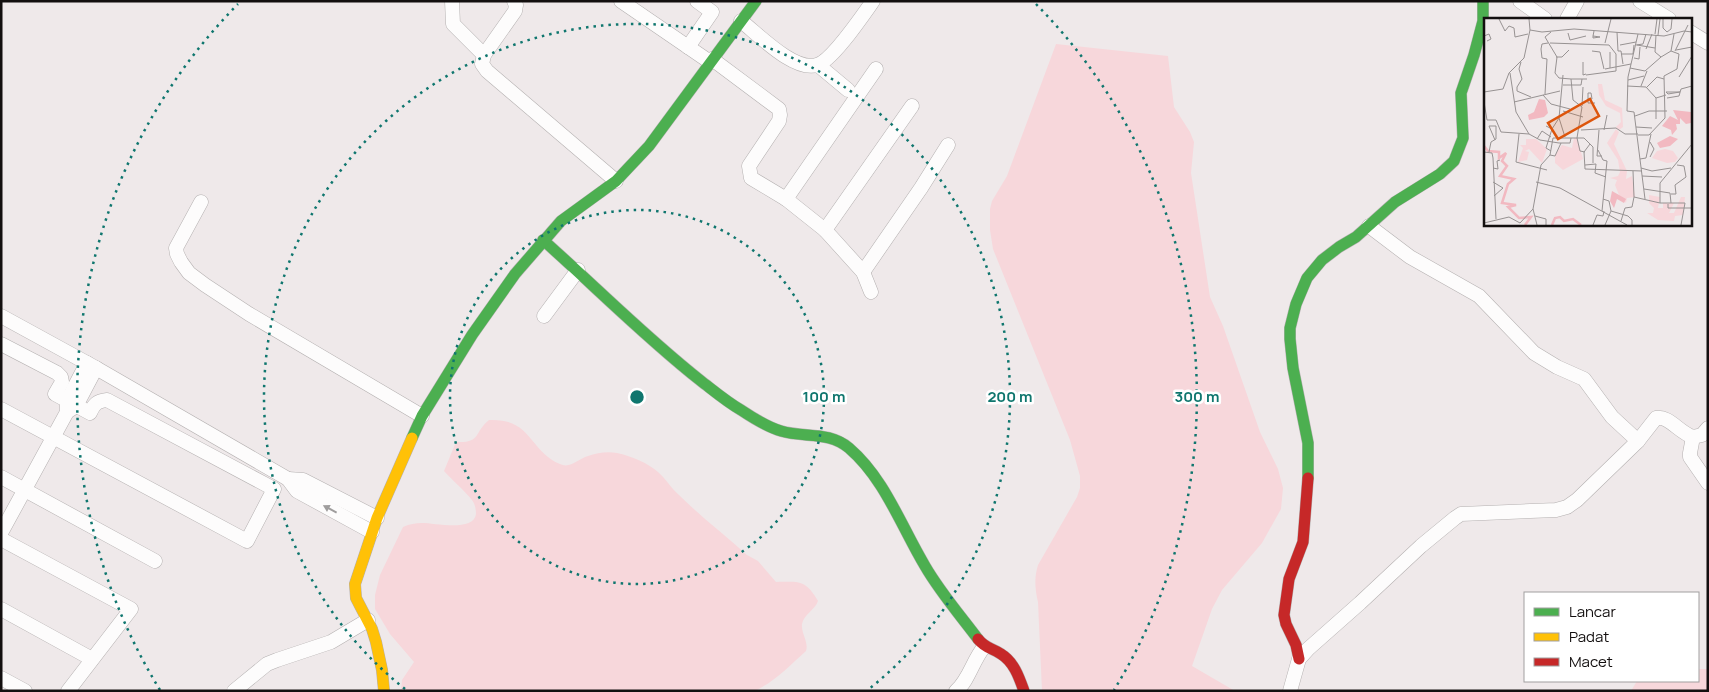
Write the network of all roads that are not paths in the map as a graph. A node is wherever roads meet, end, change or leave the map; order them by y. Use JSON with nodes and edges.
{"nodes":[{"id":1,"x":452,"y":1,"type":"edge"},
{"id":2,"x":514,"y":1,"type":"edge"},
{"id":3,"x":621,"y":1,"type":"edge"},
{"id":4,"x":697,"y":1,"type":"edge"},
{"id":5,"x":756,"y":1,"type":"edge"},
{"id":6,"x":874,"y":1,"type":"edge"},
{"id":7,"x":1482,"y":1,"type":"edge"},
{"id":8,"x":1520,"y":1,"type":"edge"},
{"id":9,"x":1577,"y":1,"type":"edge"},
{"id":10,"x":1640,"y":1,"type":"edge"},
{"id":11,"x":1544,"y":18,"type":"edge"},
{"id":12,"x":1568,"y":18,"type":"edge"},
{"id":13,"x":1667,"y":18,"type":"edge"},
{"id":14,"x":742,"y":21,"type":"junction"},
{"id":15,"x":1692,"y":33,"type":"edge"},
{"id":16,"x":1708,"y":43,"type":"edge"},
{"id":17,"x":688,"y":47,"type":"junction"},
{"id":18,"x":484,"y":55,"type":"junction"},
{"id":19,"x":711,"y":61,"type":"junction"},
{"id":20,"x":818,"y":65,"type":"junction"},
{"id":21,"x":876,"y":69,"type":"dead end"},
{"id":22,"x":848,"y":90,"type":"dead end"},
{"id":23,"x":912,"y":106,"type":"dead end"},
{"id":24,"x":948,"y":145,"type":"dead end"},
{"id":25,"x":616,"y":181,"type":"junction"},
{"id":26,"x":786,"y":200,"type":"junction"},
{"id":27,"x":201,"y":202,"type":"dead end"},
{"id":28,"x":1369,"y":226,"type":"junction"},
{"id":29,"x":825,"y":230,"type":"junction"},
{"id":30,"x":543,"y":240,"type":"junction"},
{"id":31,"x":578,"y":270,"type":"junction"},
{"id":32,"x":863,"y":272,"type":"junction"},
{"id":33,"x":872,"y":292,"type":"dead end"},
{"id":34,"x":1,"y":316,"type":"edge"},
{"id":35,"x":544,"y":316,"type":"dead end"},
{"id":36,"x":1,"y":344,"type":"edge"},
{"id":37,"x":91,"y":365,"type":"junction"},
{"id":38,"x":70,"y":406,"type":"junction"},
{"id":39,"x":1,"y":409,"type":"edge"},
{"id":40,"x":422,"y":416,"type":"junction"},
{"id":41,"x":1708,"y":428,"type":"edge"},
{"id":42,"x":53,"y":437,"type":"junction"},
{"id":43,"x":1693,"y":437,"type":"junction"},
{"id":44,"x":1638,"y":441,"type":"junction"},
{"id":45,"x":1,"y":476,"type":"edge"},
{"id":46,"x":288,"y":479,"type":"junction"},
{"id":47,"x":1708,"y":483,"type":"edge"},
{"id":48,"x":25,"y":490,"type":"junction"},
{"id":49,"x":377,"y":518,"type":"junction"},
{"id":50,"x":372,"y":532,"type":"junction"},
{"id":51,"x":1,"y":533,"type":"edge"},
{"id":52,"x":1,"y":539,"type":"edge"},
{"id":53,"x":155,"y":561,"type":"dead end"},
{"id":54,"x":1,"y":609,"type":"edge"},
{"id":55,"x":368,"y":620,"type":"junction"},
{"id":56,"x":984,"y":648,"type":"junction"},
{"id":57,"x":92,"y":659,"type":"junction"},
{"id":58,"x":1299,"y":659,"type":"junction"},
{"id":59,"x":1,"y":678,"type":"edge"},
{"id":60,"x":25,"y":691,"type":"edge"},
{"id":61,"x":68,"y":691,"type":"edge"},
{"id":62,"x":234,"y":691,"type":"edge"},
{"id":63,"x":384,"y":691,"type":"edge"},
{"id":64,"x":956,"y":691,"type":"edge"},
{"id":65,"x":1024,"y":691,"type":"edge"},
{"id":66,"x":1290,"y":691,"type":"edge"}],
"edges":[{"from":1,"to":18,"type":"street"},
{"from":2,"to":18,"type":"street"},
{"from":3,"to":17,"type":"street"},
{"from":4,"to":17,"type":"street"},
{"from":5,"to":14,"type":"street"},
{"from":6,"to":20,"type":"street"},
{"from":7,"to":28,"type":"street"},
{"from":8,"to":11,"type":"street"},
{"from":9,"to":12,"type":"street"},
{"from":10,"to":13,"type":"street"},
{"from":14,"to":19,"type":"street"},
{"from":14,"to":20,"type":"street"},
{"from":15,"to":16,"type":"street"},
{"from":17,"to":19,"type":"street"},
{"from":18,"to":25,"type":"street"},
{"from":19,"to":25,"type":"street"},
{"from":19,"to":26,"type":"street"},
{"from":20,"to":22,"type":"street"},
{"from":21,"to":26,"type":"street"},
{"from":23,"to":29,"type":"street"},
{"from":24,"to":32,"type":"street"},
{"from":25,"to":30,"type":"street"},
{"from":26,"to":29,"type":"street"},
{"from":27,"to":40,"type":"street"},
{"from":28,"to":44,"type":"street"},
{"from":28,"to":58,"type":"street"},
{"from":29,"to":32,"type":"street"},
{"from":30,"to":31,"type":"street"},
{"from":30,"to":40,"type":"street"},
{"from":31,"to":35,"type":"street"},
{"from":31,"to":56,"type":"street"},
{"from":32,"to":33,"type":"street"},
{"from":34,"to":37,"type":"street"},
{"from":36,"to":38,"type":"street"},
{"from":37,"to":38,"type":"street"},
{"from":37,"to":46,"type":"street"},
{"from":38,"to":42,"type":"street"},
{"from":38,"to":42,"type":"street"},
{"from":39,"to":42,"type":"street"},
{"from":40,"to":49,"type":"street"},
{"from":41,"to":43,"type":"street"},
{"from":42,"to":48,"type":"street"},
{"from":43,"to":44,"type":"street"},
{"from":43,"to":47,"type":"street"},
{"from":44,"to":58,"type":"street"},
{"from":45,"to":48,"type":"street"},
{"from":46,"to":49,"type":"street"},
{"from":50,"to":46,"type":"street","one_way":true},
{"from":48,"to":51,"type":"street"},
{"from":48,"to":53,"type":"street"},
{"from":49,"to":50,"type":"street"},
{"from":50,"to":55,"type":"street"},
{"from":52,"to":57,"type":"street"},
{"from":54,"to":57,"type":"street"},
{"from":55,"to":62,"type":"street"},
{"from":55,"to":63,"type":"street"},
{"from":56,"to":64,"type":"street"},
{"from":56,"to":65,"type":"street"},
{"from":57,"to":61,"type":"street"},
{"from":58,"to":66,"type":"street"},
{"from":59,"to":60,"type":"street"}]}
